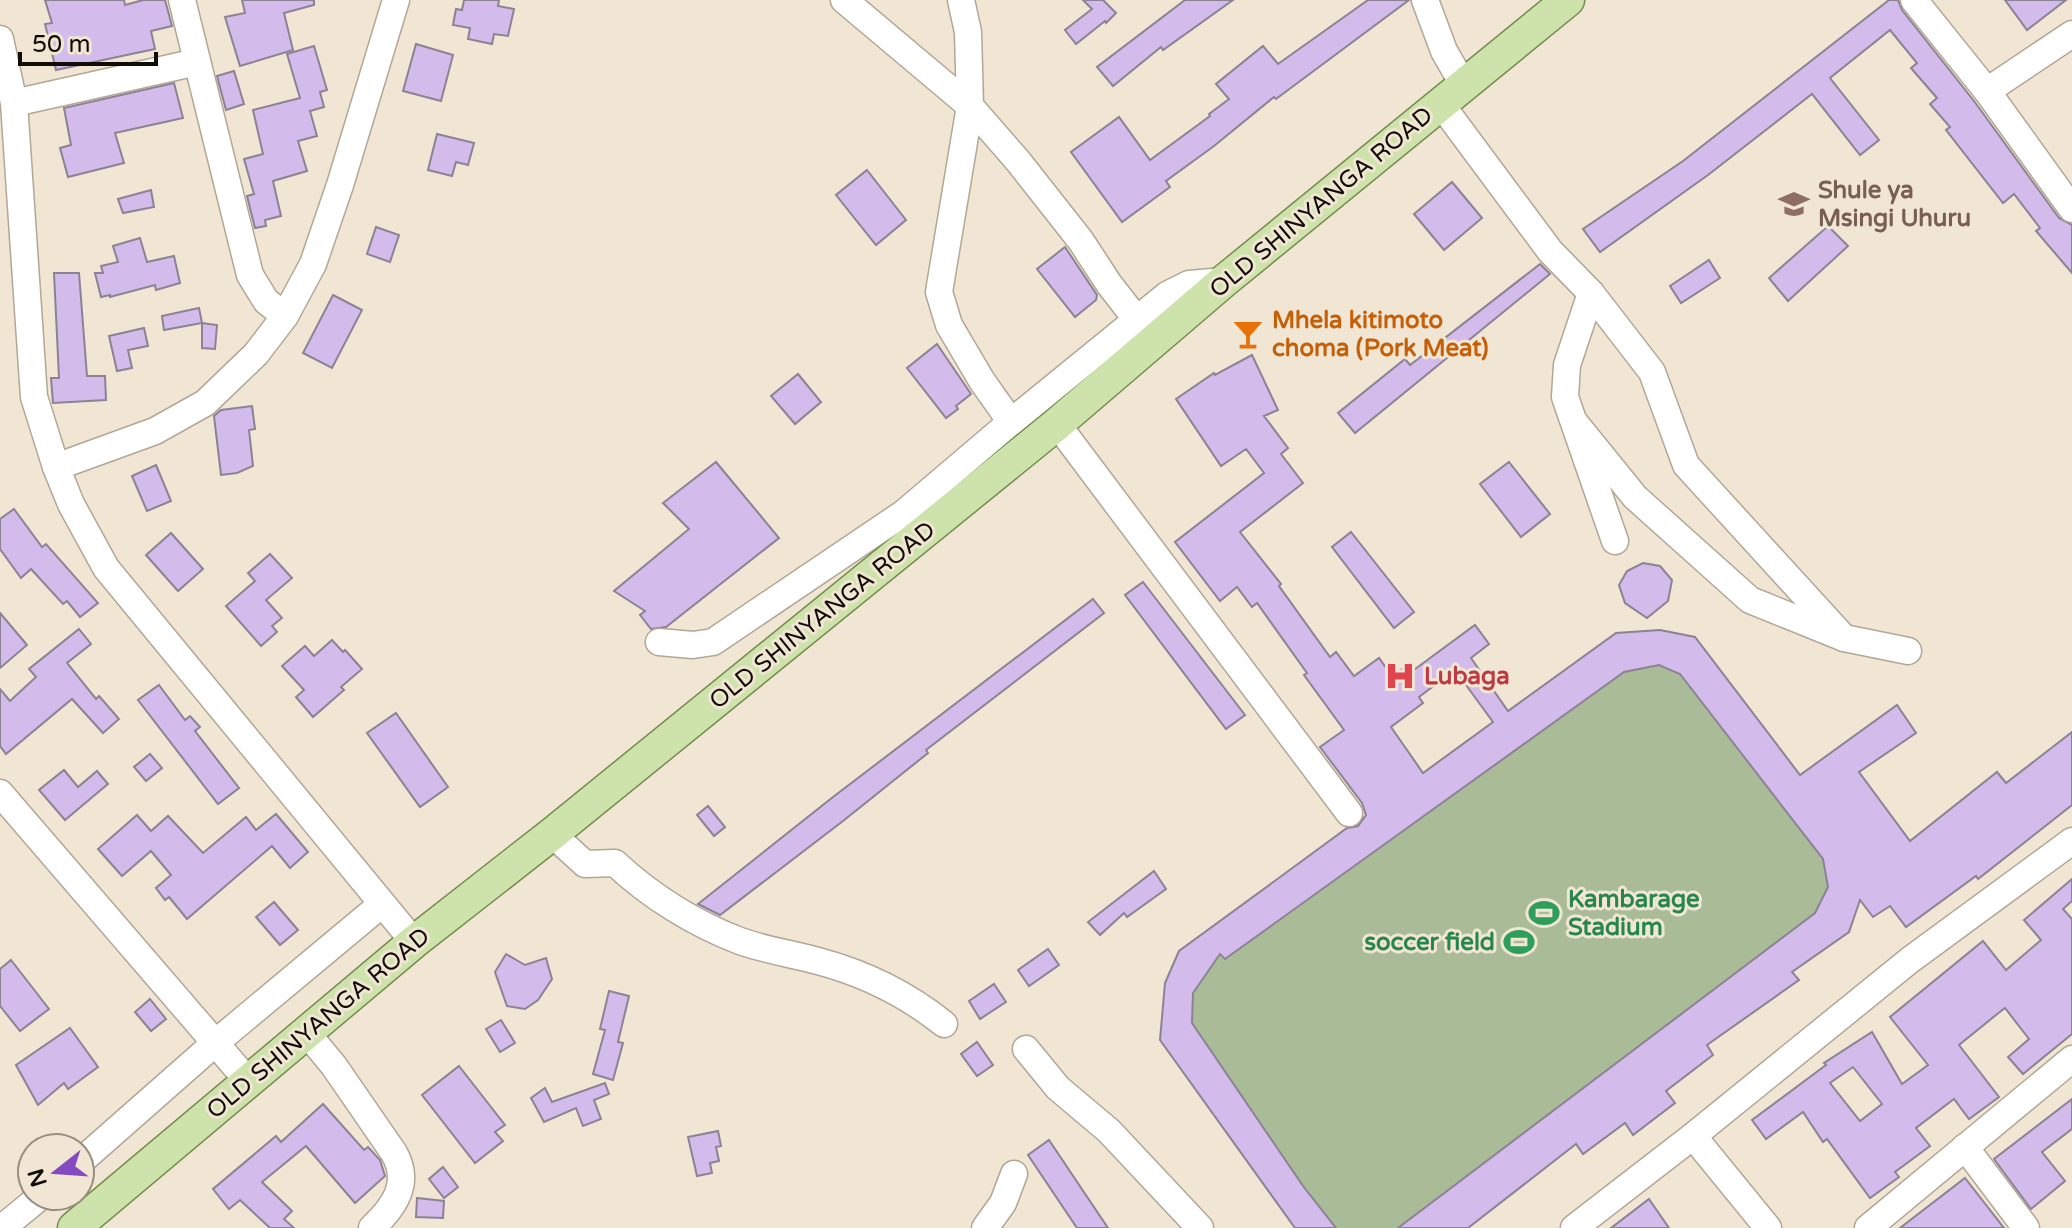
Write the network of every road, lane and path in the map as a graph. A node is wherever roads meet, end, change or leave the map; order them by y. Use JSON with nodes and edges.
{"nodes":[{"id":1,"x":182,"y":0,"type":"edge"},
{"id":2,"x":396,"y":0,"type":"edge"},
{"id":3,"x":844,"y":0,"type":"edge"},
{"id":4,"x":961,"y":0,"type":"edge"},
{"id":5,"x":978,"y":0,"type":"edge"},
{"id":6,"x":1425,"y":0,"type":"edge"},
{"id":7,"x":1568,"y":0,"type":"edge"},
{"id":8,"x":1914,"y":0,"type":"edge"},
{"id":9,"x":968,"y":32,"type":"junction"},
{"id":10,"x":2072,"y":34,"type":"edge"},
{"id":11,"x":0,"y":39,"type":"edge"},
{"id":12,"x":197,"y":62,"type":"junction"},
{"id":13,"x":1987,"y":91,"type":"junction"},
{"id":14,"x":1451,"y":94,"type":"junction"},
{"id":15,"x":14,"y":103,"type":"junction"},
{"id":16,"x":970,"y":106,"type":"junction"},
{"id":17,"x":2072,"y":209,"type":"edge"},
{"id":18,"x":12,"y":244,"type":"edge"},
{"id":19,"x":1224,"y":281,"type":"junction"},
{"id":20,"x":1591,"y":293,"type":"junction"},
{"id":21,"x":285,"y":316,"type":"junction"},
{"id":22,"x":1137,"y":320,"type":"junction"},
{"id":23,"x":1011,"y":422,"type":"junction"},
{"id":24,"x":1575,"y":423,"type":"junction"},
{"id":25,"x":1057,"y":424,"type":"junction"},
{"id":26,"x":56,"y":467,"type":"junction"},
{"id":27,"x":1615,"y":541,"type":"dead end"},
{"id":28,"x":1844,"y":638,"type":"junction"},
{"id":29,"x":659,"y":642,"type":"dead end"},
{"id":30,"x":1908,"y":651,"type":"dead end"},
{"id":31,"x":0,"y":793,"type":"edge"},
{"id":32,"x":1349,"y":813,"type":"dead end"},
{"id":33,"x":552,"y":834,"type":"junction"},
{"id":34,"x":2072,"y":841,"type":"edge"},
{"id":35,"x":382,"y":904,"type":"junction"},
{"id":36,"x":414,"y":942,"type":"junction"},
{"id":37,"x":944,"y":1024,"type":"dead end"},
{"id":38,"x":306,"y":1032,"type":"junction"},
{"id":39,"x":214,"y":1044,"type":"junction"},
{"id":40,"x":1026,"y":1049,"type":"dead end"},
{"id":41,"x":2072,"y":1059,"type":"edge"},
{"id":42,"x":248,"y":1081,"type":"junction"},
{"id":43,"x":1693,"y":1136,"type":"junction"},
{"id":44,"x":1965,"y":1147,"type":"junction"},
{"id":45,"x":96,"y":1148,"type":"edge"},
{"id":46,"x":1014,"y":1174,"type":"dead end"},
{"id":47,"x":22,"y":1212,"type":"edge"},
{"id":48,"x":2,"y":1228,"type":"edge"},
{"id":49,"x":74,"y":1228,"type":"edge"},
{"id":50,"x":372,"y":1228,"type":"edge"},
{"id":51,"x":985,"y":1228,"type":"edge"},
{"id":52,"x":1200,"y":1228,"type":"edge"},
{"id":53,"x":1574,"y":1228,"type":"edge"},
{"id":54,"x":1768,"y":1228,"type":"edge"},
{"id":55,"x":1868,"y":1228,"type":"edge"},
{"id":56,"x":2026,"y":1228,"type":"edge"}],
"edges":[{"from":1,"to":12,"type":"street"},
{"from":2,"to":21,"type":"street"},
{"from":3,"to":16,"type":"street"},
{"from":4,"to":9,"type":"street"},
{"from":5,"to":9,"type":"street"},
{"from":6,"to":14,"type":"street"},
{"from":7,"to":14,"type":"main road","name":"OLD SHINYANGA ROAD"},
{"from":8,"to":13,"type":"street"},
{"from":9,"to":16,"type":"street"},
{"from":10,"to":13,"type":"street"},
{"from":11,"to":15,"type":"street"},
{"from":12,"to":15,"type":"street"},
{"from":12,"to":21,"type":"street"},
{"from":13,"to":17,"type":"street"},
{"from":14,"to":19,"type":"main road","name":"OLD SHINYANGA ROAD"},
{"from":14,"to":20,"type":"street"},
{"from":15,"to":18,"type":"street"},
{"from":16,"to":22,"type":"street"},
{"from":16,"to":23,"type":"street"},
{"from":18,"to":26,"type":"street"},
{"from":19,"to":22,"type":"street"},
{"from":19,"to":25,"type":"main road","name":"OLD SHINYANGA ROAD"},
{"from":20,"to":24,"type":"street"},
{"from":20,"to":28,"type":"street"},
{"from":21,"to":26,"type":"street"},
{"from":22,"to":23,"type":"street"},
{"from":23,"to":29,"type":"street"},
{"from":24,"to":27,"type":"street"},
{"from":24,"to":28,"type":"street"},
{"from":25,"to":32,"type":"street"},
{"from":25,"to":33,"type":"main road","name":"OLD SHINYANGA ROAD"},
{"from":26,"to":35,"type":"street"},
{"from":28,"to":30,"type":"street"},
{"from":31,"to":39,"type":"street"},
{"from":33,"to":36,"type":"main road","name":"OLD SHINYANGA ROAD"},
{"from":33,"to":37,"type":"street"},
{"from":34,"to":43,"type":"street"},
{"from":35,"to":36,"type":"street"},
{"from":35,"to":39,"type":"street"},
{"from":36,"to":38,"type":"main road","name":"OLD SHINYANGA ROAD"},
{"from":38,"to":42,"type":"main road","name":"OLD SHINYANGA ROAD"},
{"from":38,"to":50,"type":"street"},
{"from":39,"to":42,"type":"street"},
{"from":39,"to":45,"type":"street"},
{"from":40,"to":52,"type":"street"},
{"from":41,"to":44,"type":"street"},
{"from":42,"to":49,"type":"main road","name":"OLD SHINYANGA ROAD"},
{"from":43,"to":53,"type":"street"},
{"from":43,"to":54,"type":"street"},
{"from":44,"to":55,"type":"street"},
{"from":44,"to":56,"type":"street"},
{"from":46,"to":51,"type":"street"},
{"from":47,"to":48,"type":"street"}]}
